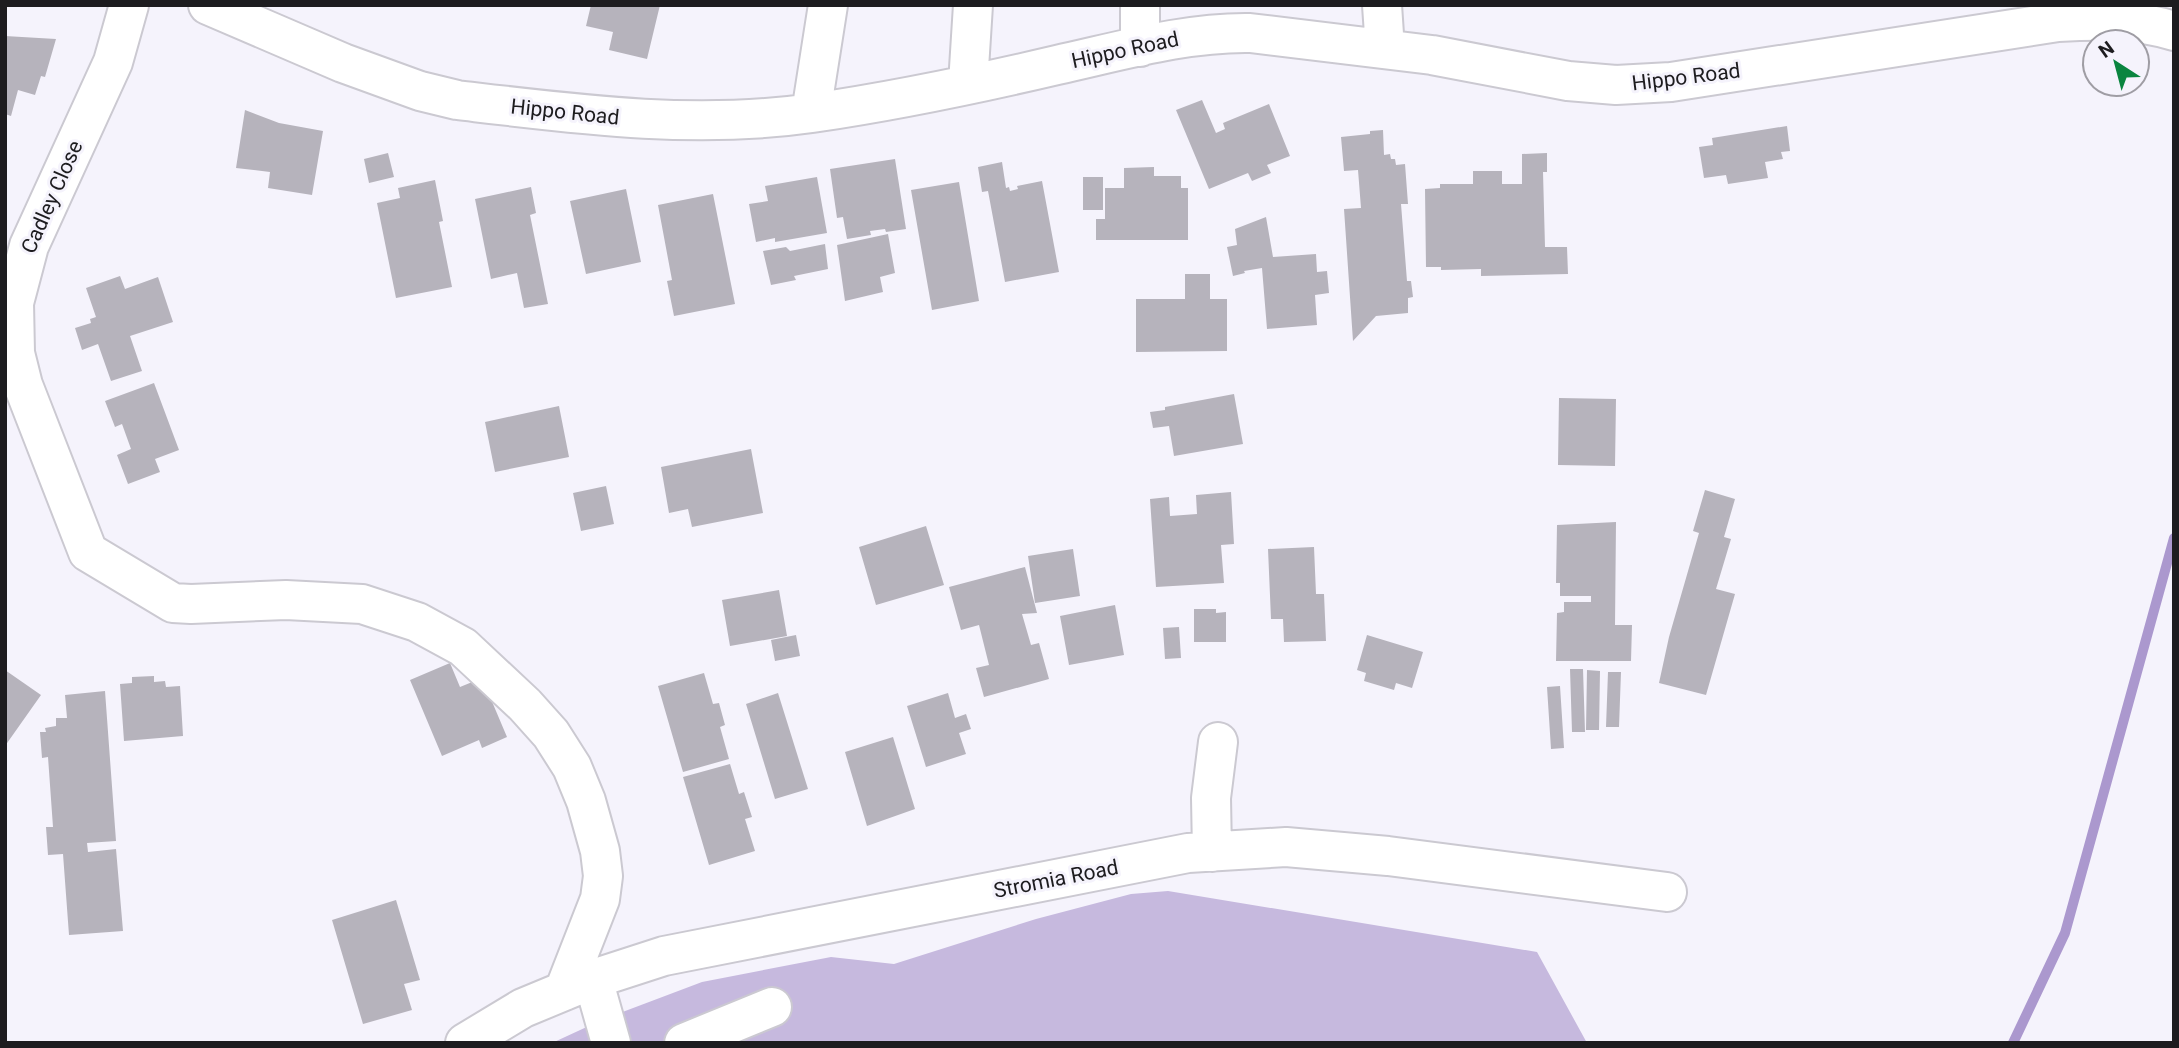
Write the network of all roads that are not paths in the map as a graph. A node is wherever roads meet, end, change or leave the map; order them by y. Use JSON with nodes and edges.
{"nodes":[{"id":1,"x":129,"y":5,"type":"edge"},
{"id":2,"x":208,"y":5,"type":"edge"},
{"id":3,"x":828,"y":5,"type":"edge"},
{"id":4,"x":973,"y":5,"type":"edge"},
{"id":5,"x":1140,"y":5,"type":"edge"},
{"id":6,"x":1382,"y":5,"type":"edge"},
{"id":7,"x":2048,"y":14,"type":"edge"},
{"id":8,"x":2174,"y":31,"type":"edge"},
{"id":9,"x":1140,"y":47,"type":"junction"},
{"id":10,"x":1385,"y":49,"type":"junction"},
{"id":11,"x":968,"y":84,"type":"junction"},
{"id":12,"x":811,"y":113,"type":"junction"},
{"id":13,"x":1219,"y":741,"type":"dead end"},
{"id":14,"x":1212,"y":852,"type":"junction"},
{"id":15,"x":1667,"y":892,"type":"dead end"},
{"id":16,"x":578,"y":985,"type":"junction"},
{"id":17,"x":772,"y":1007,"type":"dead end"},
{"id":18,"x":466,"y":1043,"type":"edge"},
{"id":19,"x":611,"y":1043,"type":"edge"},
{"id":20,"x":684,"y":1043,"type":"edge"}],
"edges":[{"from":1,"to":16,"type":"street","name":"Cadley Close"},
{"from":2,"to":12,"type":"street","name":"Hippo Road"},
{"from":3,"to":12,"type":"street"},
{"from":4,"to":11,"type":"street"},
{"from":5,"to":9,"type":"street"},
{"from":6,"to":10,"type":"street"},
{"from":7,"to":8,"type":"street","name":"Hippo Road"},
{"from":7,"to":10,"type":"street","name":"Hippo Road"},
{"from":9,"to":10,"type":"street","name":"Hippo Road"},
{"from":9,"to":11,"type":"street","name":"Hippo Road"},
{"from":11,"to":12,"type":"street","name":"Hippo Road"},
{"from":13,"to":14,"type":"street"},
{"from":14,"to":15,"type":"street","name":"Stromia Road"},
{"from":14,"to":16,"type":"street","name":"Stromia Road"},
{"from":16,"to":18,"type":"street","name":"Stromia Road"},
{"from":16,"to":19,"type":"street"},
{"from":17,"to":20,"type":"street"}]}
